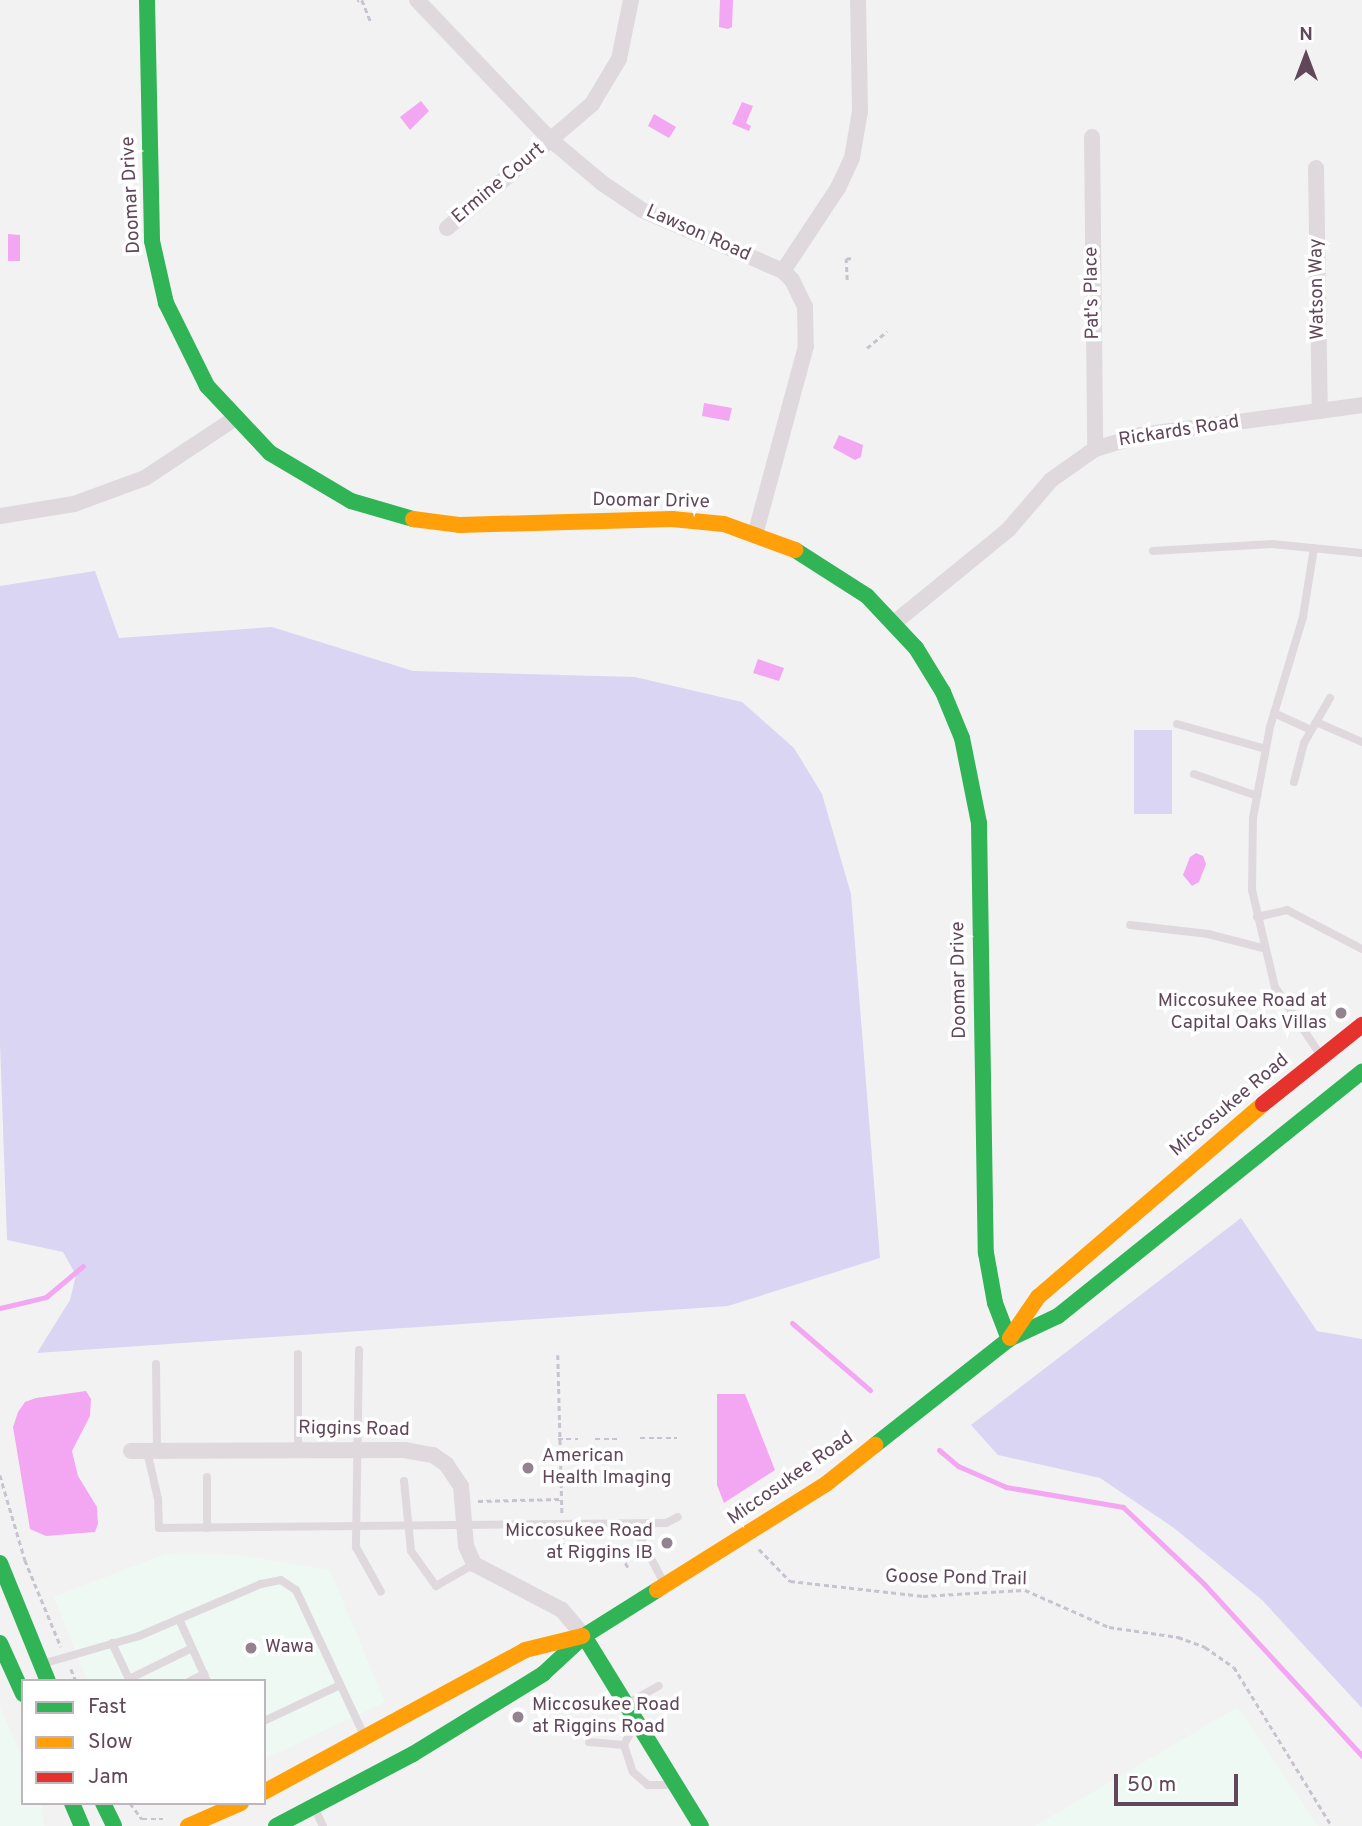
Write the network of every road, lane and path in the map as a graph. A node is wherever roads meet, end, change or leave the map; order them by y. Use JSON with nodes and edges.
{"nodes":[{"id":1,"x":147,"y":0,"type":"edge"},
{"id":2,"x":360,"y":0,"type":"edge"},
{"id":3,"x":417,"y":0,"type":"edge"},
{"id":4,"x":631,"y":0,"type":"edge"},
{"id":5,"x":858,"y":0,"type":"edge"},
{"id":6,"x":370,"y":22,"type":"dead end"},
{"id":7,"x":1092,"y":137,"type":"dead end"},
{"id":8,"x":551,"y":139,"type":"junction"},
{"id":9,"x":1315,"y":168,"type":"dead end"},
{"id":10,"x":447,"y":228,"type":"dead end"},
{"id":11,"x":851,"y":258,"type":"dead end"},
{"id":12,"x":783,"y":271,"type":"junction"},
{"id":13,"x":847,"y":280,"type":"dead end"},
{"id":14,"x":887,"y":331,"type":"dead end"},
{"id":15,"x":867,"y":348,"type":"dead end"},
{"id":16,"x":1362,"y":405,"type":"edge"},
{"id":17,"x":1320,"y":411,"type":"junction"},
{"id":18,"x":234,"y":419,"type":"junction"},
{"id":19,"x":1095,"y":449,"type":"junction"},
{"id":20,"x":0,"y":516,"type":"edge"},
{"id":21,"x":755,"y":535,"type":"junction"},
{"id":22,"x":1314,"y":548,"type":"junction"},
{"id":23,"x":1153,"y":551,"type":"dead end"},
{"id":24,"x":1362,"y":553,"type":"edge"},
{"id":25,"x":894,"y":623,"type":"junction"},
{"id":26,"x":1330,"y":698,"type":"dead end"},
{"id":27,"x":1274,"y":713,"type":"junction"},
{"id":28,"x":1177,"y":724,"type":"dead end"},
{"id":29,"x":1314,"y":726,"type":"junction"},
{"id":30,"x":1362,"y":742,"type":"edge"},
{"id":31,"x":1266,"y":749,"type":"junction"},
{"id":32,"x":1194,"y":774,"type":"dead end"},
{"id":33,"x":1294,"y":782,"type":"dead end"},
{"id":34,"x":1257,"y":796,"type":"junction"},
{"id":35,"x":1257,"y":917,"type":"junction"},
{"id":36,"x":1130,"y":925,"type":"dead end"},
{"id":37,"x":1263,"y":948,"type":"junction"},
{"id":38,"x":1362,"y":949,"type":"edge"},
{"id":39,"x":1362,"y":1025,"type":"edge"},
{"id":40,"x":1332,"y":1072,"type":"junction"},
{"id":41,"x":1362,"y":1072,"type":"edge"},
{"id":42,"x":1009,"y":1339,"type":"junction"},
{"id":43,"x":359,"y":1350,"type":"dead end"},
{"id":44,"x":298,"y":1354,"type":"dead end"},
{"id":45,"x":558,"y":1355,"type":"dead end"},
{"id":46,"x":156,"y":1364,"type":"dead end"},
{"id":47,"x":640,"y":1438,"type":"dead end"},
{"id":48,"x":677,"y":1438,"type":"dead end"},
{"id":49,"x":559,"y":1439,"type":"junction"},
{"id":50,"x":578,"y":1439,"type":"dead end"},
{"id":51,"x":595,"y":1439,"type":"dead end"},
{"id":52,"x":621,"y":1439,"type":"dead end"},
{"id":53,"x":145,"y":1451,"type":"junction"},
{"id":54,"x":298,"y":1451,"type":"junction"},
{"id":55,"x":356,"y":1451,"type":"junction"},
{"id":56,"x":0,"y":1475,"type":"edge"},
{"id":57,"x":207,"y":1477,"type":"dead end"},
{"id":58,"x":404,"y":1481,"type":"dead end"},
{"id":59,"x":562,"y":1499,"type":"junction"},
{"id":60,"x":478,"y":1501,"type":"dead end"},
{"id":61,"x":562,"y":1515,"type":"dead end"},
{"id":62,"x":678,"y":1517,"type":"dead end"},
{"id":63,"x":633,"y":1524,"type":"junction"},
{"id":64,"x":465,"y":1526,"type":"junction"},
{"id":65,"x":356,"y":1527,"type":"junction"},
{"id":66,"x":406,"y":1527,"type":"junction"},
{"id":67,"x":207,"y":1528,"type":"junction"},
{"id":68,"x":562,"y":1534,"type":"dead end"},
{"id":69,"x":748,"y":1535,"type":"junction"},
{"id":70,"x":0,"y":1563,"type":"edge"},
{"id":71,"x":474,"y":1564,"type":"junction"},
{"id":72,"x":629,"y":1569,"type":"dead end"},
{"id":73,"x":665,"y":1586,"type":"junction"},
{"id":74,"x":381,"y":1592,"type":"dead end"},
{"id":75,"x":179,"y":1619,"type":"junction"},
{"id":76,"x":584,"y":1636,"type":"junction"},
{"id":77,"x":0,"y":1643,"type":"edge"},
{"id":78,"x":112,"y":1643,"type":"junction"},
{"id":79,"x":61,"y":1647,"type":"dead end"},
{"id":80,"x":192,"y":1648,"type":"junction"},
{"id":81,"x":41,"y":1664,"type":"junction"},
{"id":82,"x":71,"y":1669,"type":"dead end"},
{"id":83,"x":205,"y":1677,"type":"edge"},
{"id":84,"x":47,"y":1679,"type":"edge"},
{"id":85,"x":75,"y":1679,"type":"edge"},
{"id":86,"x":129,"y":1679,"type":"edge"},
{"id":87,"x":131,"y":1679,"type":"edge"},
{"id":88,"x":340,"y":1685,"type":"junction"},
{"id":89,"x":659,"y":1686,"type":"dead end"},
{"id":90,"x":21,"y":1690,"type":"edge"},
{"id":91,"x":625,"y":1704,"type":"junction"},
{"id":92,"x":266,"y":1720,"type":"edge"},
{"id":93,"x":636,"y":1722,"type":"junction"},
{"id":94,"x":366,"y":1740,"type":"junction"},
{"id":95,"x":589,"y":1742,"type":"dead end"},
{"id":96,"x":624,"y":1745,"type":"junction"},
{"id":97,"x":676,"y":1785,"type":"junction"},
{"id":98,"x":266,"y":1791,"type":"edge"},
{"id":99,"x":73,"y":1805,"type":"edge"},
{"id":100,"x":104,"y":1805,"type":"edge"},
{"id":101,"x":132,"y":1805,"type":"edge"},
{"id":102,"x":236,"y":1805,"type":"edge"},
{"id":103,"x":314,"y":1807,"type":"junction"},
{"id":104,"x":163,"y":1819,"type":"dead end"},
{"id":105,"x":82,"y":1826,"type":"edge"},
{"id":106,"x":114,"y":1826,"type":"edge"},
{"id":107,"x":188,"y":1826,"type":"edge"},
{"id":108,"x":276,"y":1826,"type":"edge"},
{"id":109,"x":323,"y":1826,"type":"edge"},
{"id":110,"x":701,"y":1826,"type":"edge"},
{"id":111,"x":1332,"y":1826,"type":"edge"}],
"edges":[{"from":1,"to":18,"type":"street","name":"Doomar Drive"},
{"from":2,"to":6,"type":"path"},
{"from":3,"to":8,"type":"street","name":"Lawson Road"},
{"from":4,"to":8,"type":"street","name":"Ermine Court"},
{"from":5,"to":12,"type":"street"},
{"from":7,"to":19,"type":"street","name":"Pat's Place"},
{"from":8,"to":10,"type":"street","name":"Ermine Court"},
{"from":8,"to":12,"type":"street","name":"Lawson Road"},
{"from":9,"to":17,"type":"street","name":"Watson Way"},
{"from":11,"to":13,"type":"path"},
{"from":12,"to":21,"type":"street"},
{"from":14,"to":15,"type":"path"},
{"from":16,"to":17,"type":"street","name":"Rickards Road"},
{"from":17,"to":19,"type":"street","name":"Rickards Road"},
{"from":18,"to":20,"type":"street"},
{"from":18,"to":21,"type":"street","name":"Doomar Drive"},
{"from":19,"to":25,"type":"street","name":"Rickards Road"},
{"from":21,"to":25,"type":"street","name":"Doomar Drive"},
{"from":22,"to":23,"type":"lane"},
{"from":22,"to":24,"type":"lane"},
{"from":22,"to":27,"type":"lane"},
{"from":25,"to":42,"type":"street","name":"Doomar Drive"},
{"from":26,"to":29,"type":"lane"},
{"from":27,"to":29,"type":"lane"},
{"from":27,"to":31,"type":"lane"},
{"from":28,"to":31,"type":"lane"},
{"from":29,"to":30,"type":"lane"},
{"from":29,"to":33,"type":"lane"},
{"from":31,"to":34,"type":"lane"},
{"from":32,"to":34,"type":"lane"},
{"from":34,"to":35,"type":"lane"},
{"from":35,"to":37,"type":"lane"},
{"from":35,"to":38,"type":"lane"},
{"from":36,"to":37,"type":"lane"},
{"from":37,"to":40,"type":"lane"},
{"from":39,"to":40,"type":"street","name":"Miccosukee Road"},
{"from":40,"to":41,"type":"street","name":"Miccosukee Road"},
{"from":40,"to":42,"type":"street","name":"Miccosukee Road"},
{"from":40,"to":42,"type":"street","name":"Miccosukee Road"},
{"from":42,"to":69,"type":"street","name":"Miccosukee Road"},
{"from":43,"to":55,"type":"lane"},
{"from":44,"to":54,"type":"lane"},
{"from":45,"to":49,"type":"path"},
{"from":46,"to":53,"type":"lane"},
{"from":47,"to":48,"type":"path"},
{"from":49,"to":50,"type":"path"},
{"from":49,"to":59,"type":"path"},
{"from":51,"to":52,"type":"path"},
{"from":53,"to":54,"type":"street","name":"Riggins Road"},
{"from":53,"to":67,"type":"lane"},
{"from":54,"to":55,"type":"street","name":"Riggins Road"},
{"from":55,"to":64,"type":"street","name":"Riggins Road"},
{"from":55,"to":65,"type":"lane"},
{"from":56,"to":79,"type":"path"},
{"from":57,"to":67,"type":"lane"},
{"from":58,"to":66,"type":"lane"},
{"from":59,"to":60,"type":"path"},
{"from":59,"to":61,"type":"path"},
{"from":62,"to":63,"type":"lane"},
{"from":63,"to":64,"type":"lane"},
{"from":63,"to":73,"type":"lane"},
{"from":64,"to":66,"type":"lane"},
{"from":64,"to":71,"type":"street","name":"Riggins Road"},
{"from":65,"to":66,"type":"lane"},
{"from":65,"to":67,"type":"lane"},
{"from":65,"to":74,"type":"lane"},
{"from":66,"to":71,"type":"lane"},
{"from":68,"to":72,"type":"path"},
{"from":69,"to":73,"type":"street","name":"Miccosukee Road"},
{"from":69,"to":111,"type":"path","name":"Goose Pond Trail"},
{"from":70,"to":81,"type":"street"},
{"from":71,"to":76,"type":"street"},
{"from":73,"to":76,"type":"street","name":"Miccosukee Road"},
{"from":75,"to":78,"type":"lane"},
{"from":75,"to":80,"type":"lane"},
{"from":75,"to":88,"type":"lane"},
{"from":76,"to":91,"type":"street"},
{"from":76,"to":94,"type":"street","name":"Miccosukee Road"},
{"from":76,"to":103,"type":"street","name":"Miccosukee Road"},
{"from":77,"to":90,"type":"street"},
{"from":78,"to":81,"type":"lane"},
{"from":78,"to":86,"type":"lane"},
{"from":80,"to":83,"type":"lane"},
{"from":80,"to":87,"type":"lane"},
{"from":81,"to":84,"type":"street"},
{"from":82,"to":85,"type":"path"},
{"from":88,"to":92,"type":"lane"},
{"from":88,"to":94,"type":"lane"},
{"from":89,"to":91,"type":"lane"},
{"from":91,"to":93,"type":"street"},
{"from":93,"to":96,"type":"lane"},
{"from":93,"to":97,"type":"street"},
{"from":94,"to":98,"type":"street","name":"Miccosukee Road"},
{"from":95,"to":96,"type":"lane"},
{"from":96,"to":97,"type":"lane"},
{"from":97,"to":110,"type":"street"},
{"from":99,"to":105,"type":"street"},
{"from":100,"to":106,"type":"street"},
{"from":101,"to":104,"type":"path"},
{"from":102,"to":107,"type":"street"},
{"from":103,"to":108,"type":"street","name":"Miccosukee Road"},
{"from":103,"to":109,"type":"lane"}]}
